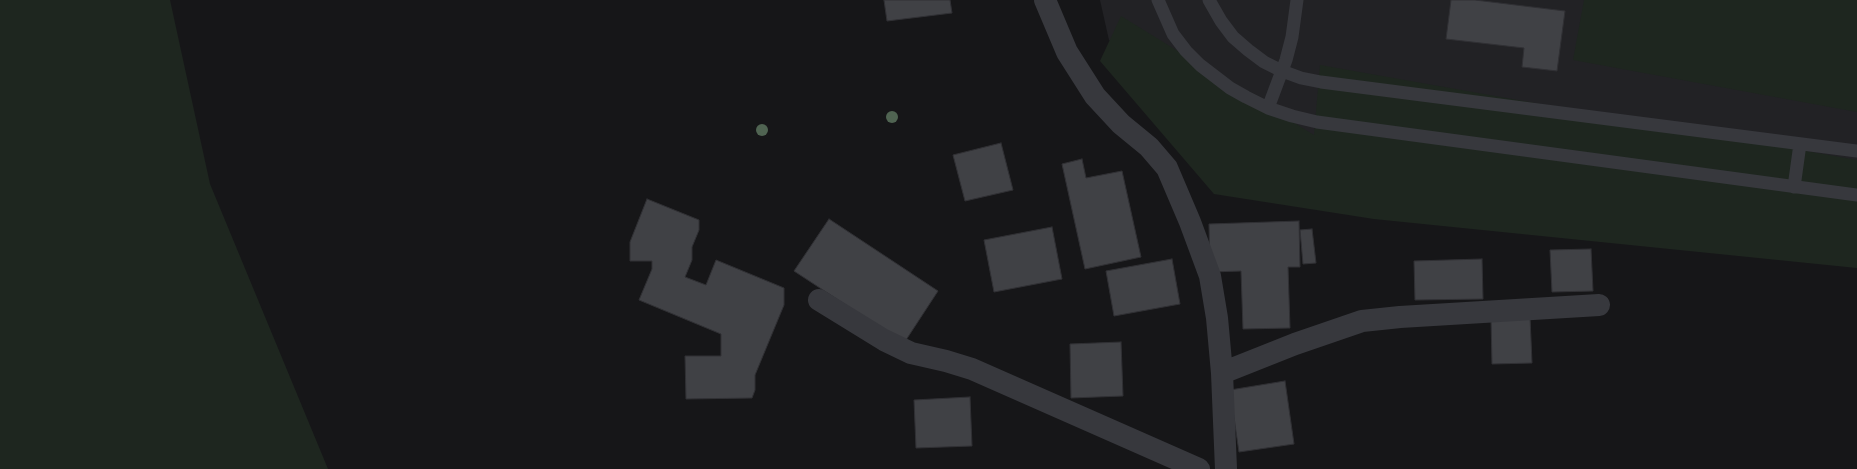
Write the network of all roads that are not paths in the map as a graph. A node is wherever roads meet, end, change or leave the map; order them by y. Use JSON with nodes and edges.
{"nodes":[{"id":1,"x":1045,"y":0,"type":"edge"},
{"id":2,"x":1158,"y":0,"type":"edge"},
{"id":3,"x":1209,"y":0,"type":"edge"},
{"id":4,"x":1297,"y":0,"type":"edge"},
{"id":5,"x":1282,"y":71,"type":"junction"},
{"id":6,"x":1268,"y":108,"type":"junction"},
{"id":7,"x":1800,"y":144,"type":"junction"},
{"id":8,"x":1857,"y":151,"type":"edge"},
{"id":9,"x":1794,"y":187,"type":"junction"},
{"id":10,"x":1857,"y":195,"type":"edge"},
{"id":11,"x":819,"y":300,"type":"dead end"},
{"id":12,"x":1599,"y":305,"type":"dead end"},
{"id":13,"x":1222,"y":373,"type":"junction"},
{"id":14,"x":1199,"y":469,"type":"edge"},
{"id":15,"x":1226,"y":469,"type":"edge"}],
"edges":[{"from":1,"to":13,"type":"street"},
{"from":2,"to":6,"type":"lane"},
{"from":3,"to":5,"type":"lane"},
{"from":4,"to":5,"type":"lane"},
{"from":5,"to":6,"type":"lane"},
{"from":5,"to":7,"type":"lane"},
{"from":6,"to":9,"type":"lane"},
{"from":7,"to":8,"type":"lane"},
{"from":7,"to":9,"type":"lane"},
{"from":9,"to":10,"type":"lane"},
{"from":11,"to":14,"type":"street"},
{"from":12,"to":13,"type":"street"},
{"from":13,"to":15,"type":"street"}]}
